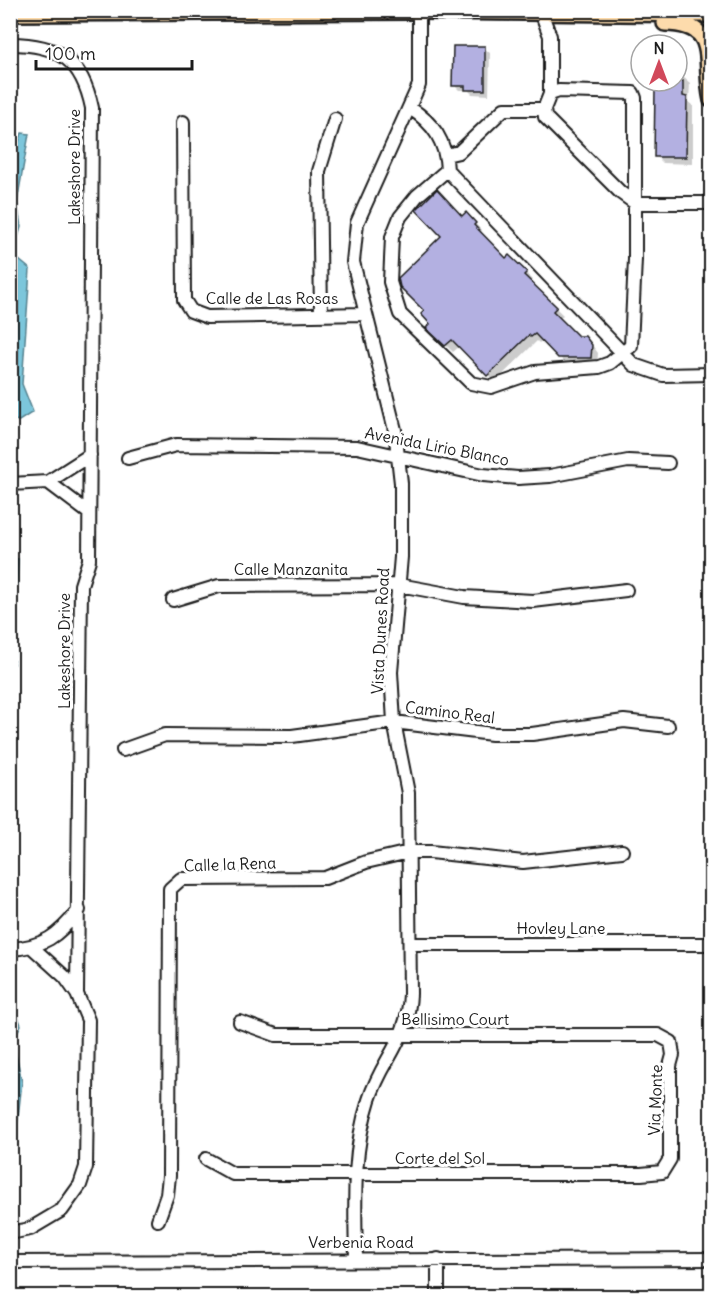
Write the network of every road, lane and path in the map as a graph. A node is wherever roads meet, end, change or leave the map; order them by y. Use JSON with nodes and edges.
{"nodes":[{"id":1,"x":419,"y":11,"type":"edge"},
{"id":2,"x":541,"y":12,"type":"junction"},
{"id":3,"x":10,"y":13,"type":"edge"},
{"id":4,"x":601,"y":13,"type":"junction"},
{"id":5,"x":711,"y":14,"type":"edge"},
{"id":6,"x":10,"y":44,"type":"edge"},
{"id":7,"x":550,"y":94,"type":"junction"},
{"id":8,"x":711,"y":100,"type":"edge"},
{"id":9,"x":410,"y":108,"type":"junction"},
{"id":10,"x":544,"y":109,"type":"junction"},
{"id":11,"x":335,"y":119,"type":"dead end"},
{"id":12,"x":183,"y":122,"type":"dead end"},
{"id":13,"x":447,"y":155,"type":"junction"},
{"id":14,"x":447,"y":170,"type":"junction"},
{"id":15,"x":636,"y":202,"type":"junction"},
{"id":16,"x":711,"y":203,"type":"edge"},
{"id":17,"x":365,"y":314,"type":"junction"},
{"id":18,"x":321,"y":315,"type":"junction"},
{"id":19,"x":622,"y":353,"type":"junction"},
{"id":20,"x":711,"y":374,"type":"edge"},
{"id":21,"x":398,"y":454,"type":"junction"},
{"id":22,"x":90,"y":455,"type":"junction"},
{"id":23,"x":128,"y":458,"type":"dead end"},
{"id":24,"x":669,"y":463,"type":"dead end"},
{"id":25,"x":48,"y":482,"type":"junction"},
{"id":26,"x":10,"y":484,"type":"edge"},
{"id":27,"x":89,"y":513,"type":"junction"},
{"id":28,"x":399,"y":585,"type":"junction"},
{"id":29,"x":626,"y":590,"type":"dead end"},
{"id":30,"x":173,"y":600,"type":"dead end"},
{"id":31,"x":394,"y":722,"type":"junction"},
{"id":32,"x":668,"y":726,"type":"dead end"},
{"id":33,"x":123,"y":750,"type":"dead end"},
{"id":34,"x":622,"y":851,"type":"dead end"},
{"id":35,"x":409,"y":852,"type":"junction"},
{"id":36,"x":79,"y":910,"type":"junction"},
{"id":37,"x":410,"y":944,"type":"junction"},
{"id":38,"x":711,"y":944,"type":"edge"},
{"id":39,"x":33,"y":948,"type":"junction"},
{"id":40,"x":10,"y":950,"type":"edge"},
{"id":41,"x":77,"y":994,"type":"junction"},
{"id":42,"x":240,"y":1022,"type":"dead end"},
{"id":43,"x":402,"y":1035,"type":"junction"},
{"id":44,"x":671,"y":1042,"type":"joint"},
{"id":45,"x":206,"y":1159,"type":"dead end"},
{"id":46,"x":670,"y":1159,"type":"joint"},
{"id":47,"x":355,"y":1175,"type":"junction"},
{"id":48,"x":158,"y":1220,"type":"dead end"},
{"id":49,"x":10,"y":1233,"type":"edge"},
{"id":50,"x":356,"y":1259,"type":"junction"},
{"id":51,"x":438,"y":1259,"type":"junction"},
{"id":52,"x":711,"y":1259,"type":"edge"},
{"id":53,"x":10,"y":1262,"type":"edge"},
{"id":54,"x":438,"y":1296,"type":"edge"}],
"edges":[{"from":1,"to":2,"type":"main road"},
{"from":1,"to":3,"type":"main road"},
{"from":1,"to":9,"type":"street","name":"Vista Dunes Road"},
{"from":2,"to":4,"type":"main road"},
{"from":2,"to":7,"type":"street"},
{"from":4,"to":5,"type":"main road"},
{"from":4,"to":8,"type":"main road"},
{"from":6,"to":22,"type":"street","name":"Lakeshore Drive"},
{"from":7,"to":10,"type":"street"},
{"from":7,"to":15,"type":"street"},
{"from":9,"to":13,"type":"street"},
{"from":9,"to":17,"type":"street","name":"Vista Dunes Road"},
{"from":10,"to":13,"type":"street"},
{"from":10,"to":15,"type":"street"},
{"from":11,"to":18,"type":"street"},
{"from":12,"to":18,"type":"street","name":"Calle de Las Rosas"},
{"from":13,"to":14,"type":"street"},
{"from":14,"to":19,"type":"street"},
{"from":14,"to":19,"type":"street"},
{"from":15,"to":16,"type":"street"},
{"from":15,"to":19,"type":"street"},
{"from":17,"to":18,"type":"street","name":"Calle de Las Rosas"},
{"from":17,"to":21,"type":"street","name":"Vista Dunes Road"},
{"from":19,"to":20,"type":"street"},
{"from":21,"to":23,"type":"street","name":"Avenida Lirio Blanco"},
{"from":21,"to":24,"type":"street","name":"Avenida Lirio Blanco"},
{"from":21,"to":28,"type":"street","name":"Vista Dunes Road"},
{"from":22,"to":25,"type":"street"},
{"from":22,"to":27,"type":"street","name":"Lakeshore Drive"},
{"from":25,"to":26,"type":"street"},
{"from":25,"to":27,"type":"street"},
{"from":27,"to":36,"type":"street","name":"Lakeshore Drive"},
{"from":28,"to":29,"type":"street","name":"Calle Manzanita"},
{"from":28,"to":30,"type":"street","name":"Calle Manzanita"},
{"from":28,"to":31,"type":"street","name":"Vista Dunes Road"},
{"from":31,"to":32,"type":"street","name":"Camino Real"},
{"from":31,"to":33,"type":"street","name":"Camino Real"},
{"from":31,"to":35,"type":"street","name":"Vista Dunes Road"},
{"from":34,"to":35,"type":"street","name":"Calle la Rena"},
{"from":35,"to":37,"type":"street","name":"Vista Dunes Road"},
{"from":35,"to":48,"type":"street","name":"Calle la Rena"},
{"from":36,"to":39,"type":"street"},
{"from":36,"to":41,"type":"street","name":"Lakeshore Drive"},
{"from":37,"to":38,"type":"street","name":"Hovley Lane"},
{"from":37,"to":43,"type":"street","name":"Vista Dunes Road"},
{"from":39,"to":40,"type":"street"},
{"from":39,"to":41,"type":"street"},
{"from":41,"to":49,"type":"street","name":"Lakeshore Drive"},
{"from":42,"to":43,"type":"street","name":"Bellisimo Court"},
{"from":43,"to":44,"type":"street","name":"Bellisimo Court"},
{"from":43,"to":47,"type":"street","name":"Vista Dunes Road"},
{"from":44,"to":46,"type":"street","name":"Via Monte"},
{"from":45,"to":47,"type":"street","name":"Corte del Sol"},
{"from":46,"to":47,"type":"street","name":"Corte del Sol"},
{"from":47,"to":50,"type":"street","name":"Vista Dunes Road"},
{"from":50,"to":51,"type":"street","name":"Verbenia Road"},
{"from":50,"to":53,"type":"street","name":"Verbenia Road"},
{"from":51,"to":52,"type":"street","name":"Verbenia Road"},
{"from":51,"to":54,"type":"street"}]}
